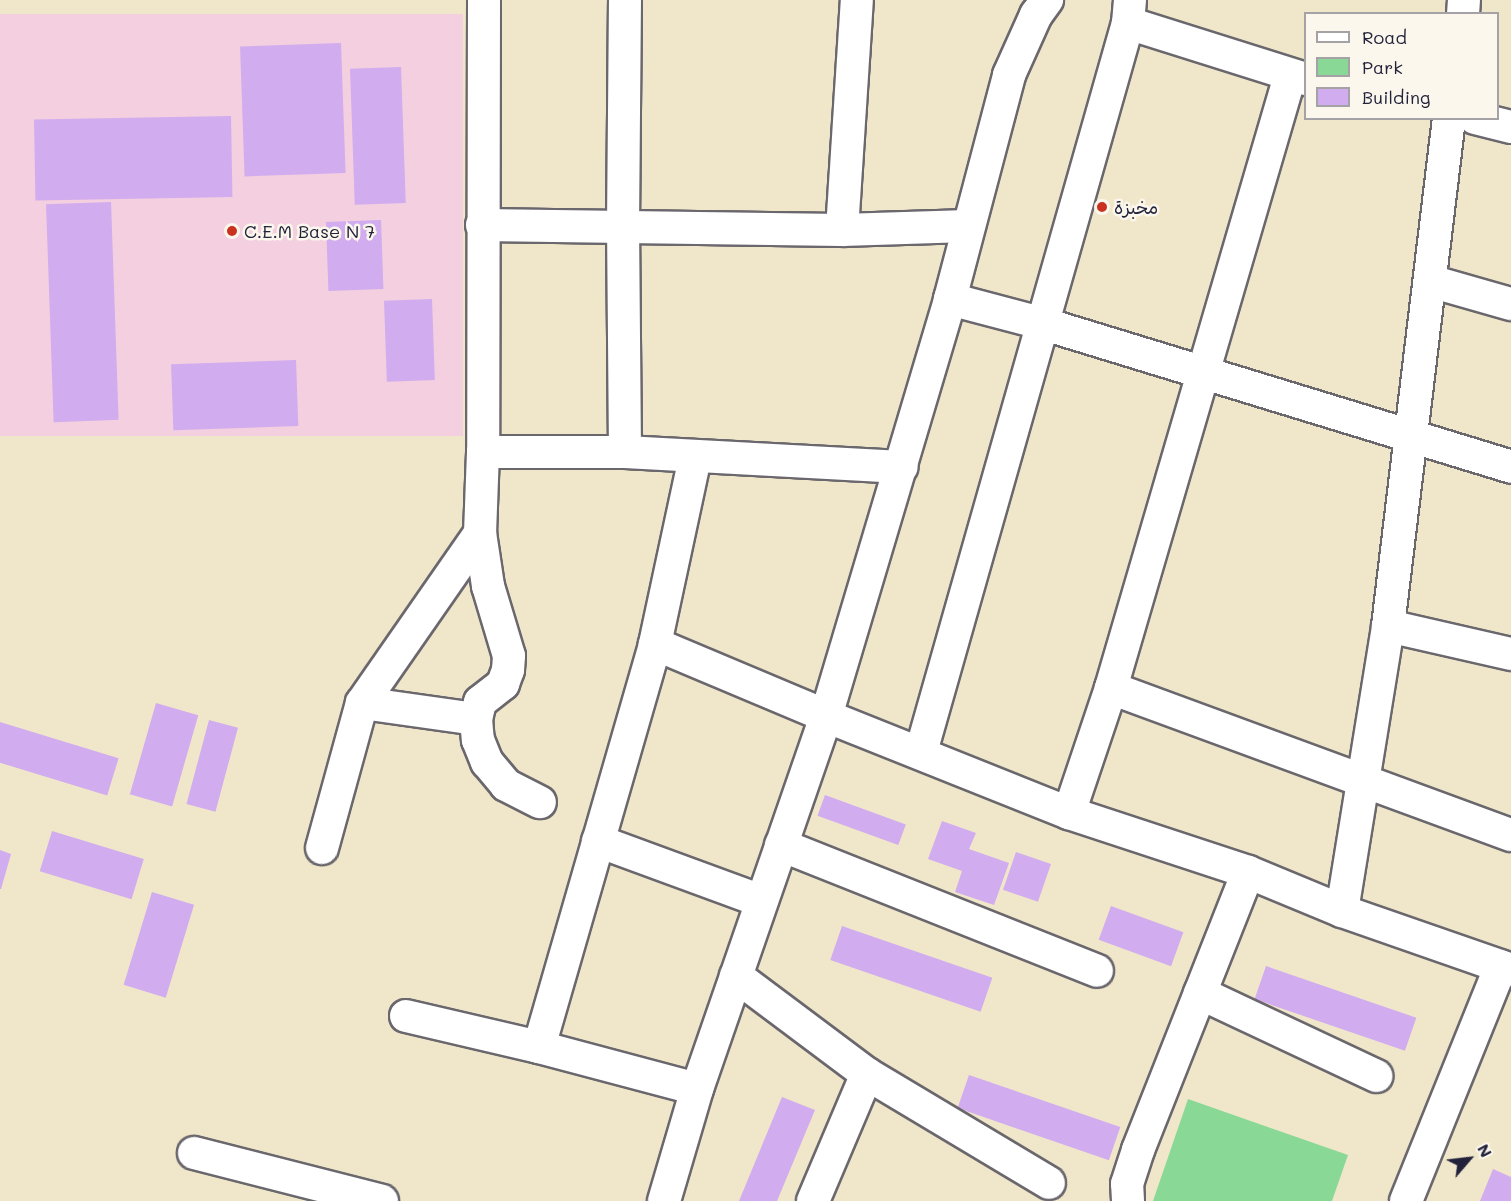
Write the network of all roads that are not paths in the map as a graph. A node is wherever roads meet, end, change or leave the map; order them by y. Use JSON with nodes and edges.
{"nodes":[{"id":1,"x":484,"y":0,"type":"edge"},
{"id":2,"x":625,"y":0,"type":"edge"},
{"id":3,"x":857,"y":0,"type":"edge"},
{"id":4,"x":1047,"y":0,"type":"edge"},
{"id":5,"x":1129,"y":12,"type":"edge"},
{"id":6,"x":1298,"y":78,"type":"edge"},
{"id":7,"x":1449,"y":120,"type":"edge"},
{"id":8,"x":1483,"y":120,"type":"edge"},
{"id":9,"x":1511,"y":127,"type":"edge"},
{"id":10,"x":482,"y":225,"type":"junction"},
{"id":11,"x":968,"y":226,"type":"junction"},
{"id":12,"x":623,"y":227,"type":"junction"},
{"id":13,"x":842,"y":230,"type":"junction"},
{"id":14,"x":1430,"y":280,"type":"junction"},
{"id":15,"x":950,"y":299,"type":"junction"},
{"id":16,"x":1511,"y":304,"type":"edge"},
{"id":17,"x":1041,"y":323,"type":"junction"},
{"id":18,"x":1205,"y":373,"type":"junction"},
{"id":19,"x":1412,"y":439,"type":"junction"},
{"id":20,"x":483,"y":452,"type":"junction"},
{"id":21,"x":625,"y":452,"type":"junction"},
{"id":22,"x":695,"y":457,"type":"junction"},
{"id":23,"x":902,"y":467,"type":"junction"},
{"id":24,"x":1511,"y":467,"type":"edge"},
{"id":25,"x":480,"y":533,"type":"junction"},
{"id":26,"x":1388,"y":626,"type":"junction"},
{"id":27,"x":655,"y":645,"type":"junction"},
{"id":28,"x":1511,"y":654,"type":"edge"},
{"id":29,"x":1111,"y":688,"type":"junction"},
{"id":30,"x":362,"y":703,"type":"junction"},
{"id":31,"x":826,"y":716,"type":"junction"},
{"id":32,"x":476,"y":719,"type":"junction"},
{"id":33,"x":921,"y":752,"type":"junction"},
{"id":34,"x":1364,"y":783,"type":"junction"},
{"id":35,"x":540,"y":802,"type":"dead end"},
{"id":36,"x":1069,"y":813,"type":"junction"},
{"id":37,"x":1511,"y":835,"type":"edge"},
{"id":38,"x":598,"y":841,"type":"junction"},
{"id":39,"x":781,"y":845,"type":"junction"},
{"id":40,"x":322,"y":848,"type":"dead end"},
{"id":41,"x":1248,"y":872,"type":"junction"},
{"id":42,"x":761,"y":902,"type":"junction"},
{"id":43,"x":1342,"y":911,"type":"junction"},
{"id":44,"x":1506,"y":968,"type":"edge"},
{"id":45,"x":1097,"y":971,"type":"dead end"},
{"id":46,"x":735,"y":976,"type":"junction"},
{"id":47,"x":1200,"y":993,"type":"junction"},
{"id":48,"x":406,"y":1016,"type":"dead end"},
{"id":49,"x":539,"y":1047,"type":"junction"},
{"id":50,"x":867,"y":1074,"type":"junction"},
{"id":51,"x":1376,"y":1076,"type":"dead end"},
{"id":52,"x":697,"y":1089,"type":"junction"},
{"id":53,"x":194,"y":1153,"type":"dead end"},
{"id":54,"x":1049,"y":1183,"type":"dead end"},
{"id":55,"x":382,"y":1201,"type":"edge"},
{"id":56,"x":664,"y":1201,"type":"edge"},
{"id":57,"x":813,"y":1201,"type":"edge"},
{"id":58,"x":1128,"y":1201,"type":"edge"},
{"id":59,"x":1406,"y":1201,"type":"edge"}],
"edges":[{"from":1,"to":10,"type":"street"},
{"from":2,"to":12,"type":"street"},
{"from":3,"to":13,"type":"street"},
{"from":4,"to":11,"type":"street"},
{"from":5,"to":6,"type":"street"},
{"from":5,"to":17,"type":"street"},
{"from":6,"to":18,"type":"street"},
{"from":7,"to":14,"type":"street"},
{"from":8,"to":9,"type":"street"},
{"from":10,"to":12,"type":"street"},
{"from":10,"to":20,"type":"street"},
{"from":11,"to":13,"type":"street"},
{"from":11,"to":15,"type":"street"},
{"from":12,"to":13,"type":"street"},
{"from":12,"to":21,"type":"street"},
{"from":14,"to":16,"type":"street"},
{"from":14,"to":19,"type":"street"},
{"from":15,"to":17,"type":"street"},
{"from":15,"to":23,"type":"street"},
{"from":17,"to":18,"type":"street"},
{"from":17,"to":33,"type":"street"},
{"from":18,"to":19,"type":"street"},
{"from":18,"to":29,"type":"street"},
{"from":19,"to":24,"type":"street"},
{"from":19,"to":26,"type":"street"},
{"from":20,"to":21,"type":"street"},
{"from":20,"to":25,"type":"street"},
{"from":21,"to":22,"type":"street"},
{"from":22,"to":23,"type":"street"},
{"from":22,"to":27,"type":"street"},
{"from":23,"to":31,"type":"street"},
{"from":25,"to":30,"type":"street"},
{"from":25,"to":32,"type":"street"},
{"from":26,"to":28,"type":"street"},
{"from":26,"to":34,"type":"street"},
{"from":27,"to":31,"type":"street"},
{"from":27,"to":38,"type":"street"},
{"from":29,"to":34,"type":"street"},
{"from":29,"to":36,"type":"street"},
{"from":30,"to":32,"type":"street"},
{"from":30,"to":40,"type":"street"},
{"from":31,"to":33,"type":"street"},
{"from":31,"to":39,"type":"street"},
{"from":32,"to":35,"type":"street"},
{"from":33,"to":36,"type":"street"},
{"from":34,"to":37,"type":"street"},
{"from":34,"to":43,"type":"street"},
{"from":36,"to":41,"type":"street"},
{"from":38,"to":42,"type":"street"},
{"from":38,"to":49,"type":"street"},
{"from":39,"to":42,"type":"street"},
{"from":39,"to":45,"type":"street"},
{"from":41,"to":43,"type":"street"},
{"from":41,"to":47,"type":"street"},
{"from":42,"to":46,"type":"street"},
{"from":43,"to":44,"type":"street"},
{"from":44,"to":59,"type":"street"},
{"from":46,"to":50,"type":"street"},
{"from":46,"to":52,"type":"street"},
{"from":47,"to":51,"type":"street"},
{"from":47,"to":58,"type":"street"},
{"from":48,"to":49,"type":"street"},
{"from":49,"to":52,"type":"street"},
{"from":50,"to":54,"type":"street"},
{"from":50,"to":57,"type":"street"},
{"from":52,"to":56,"type":"street"},
{"from":53,"to":55,"type":"street"}]}
